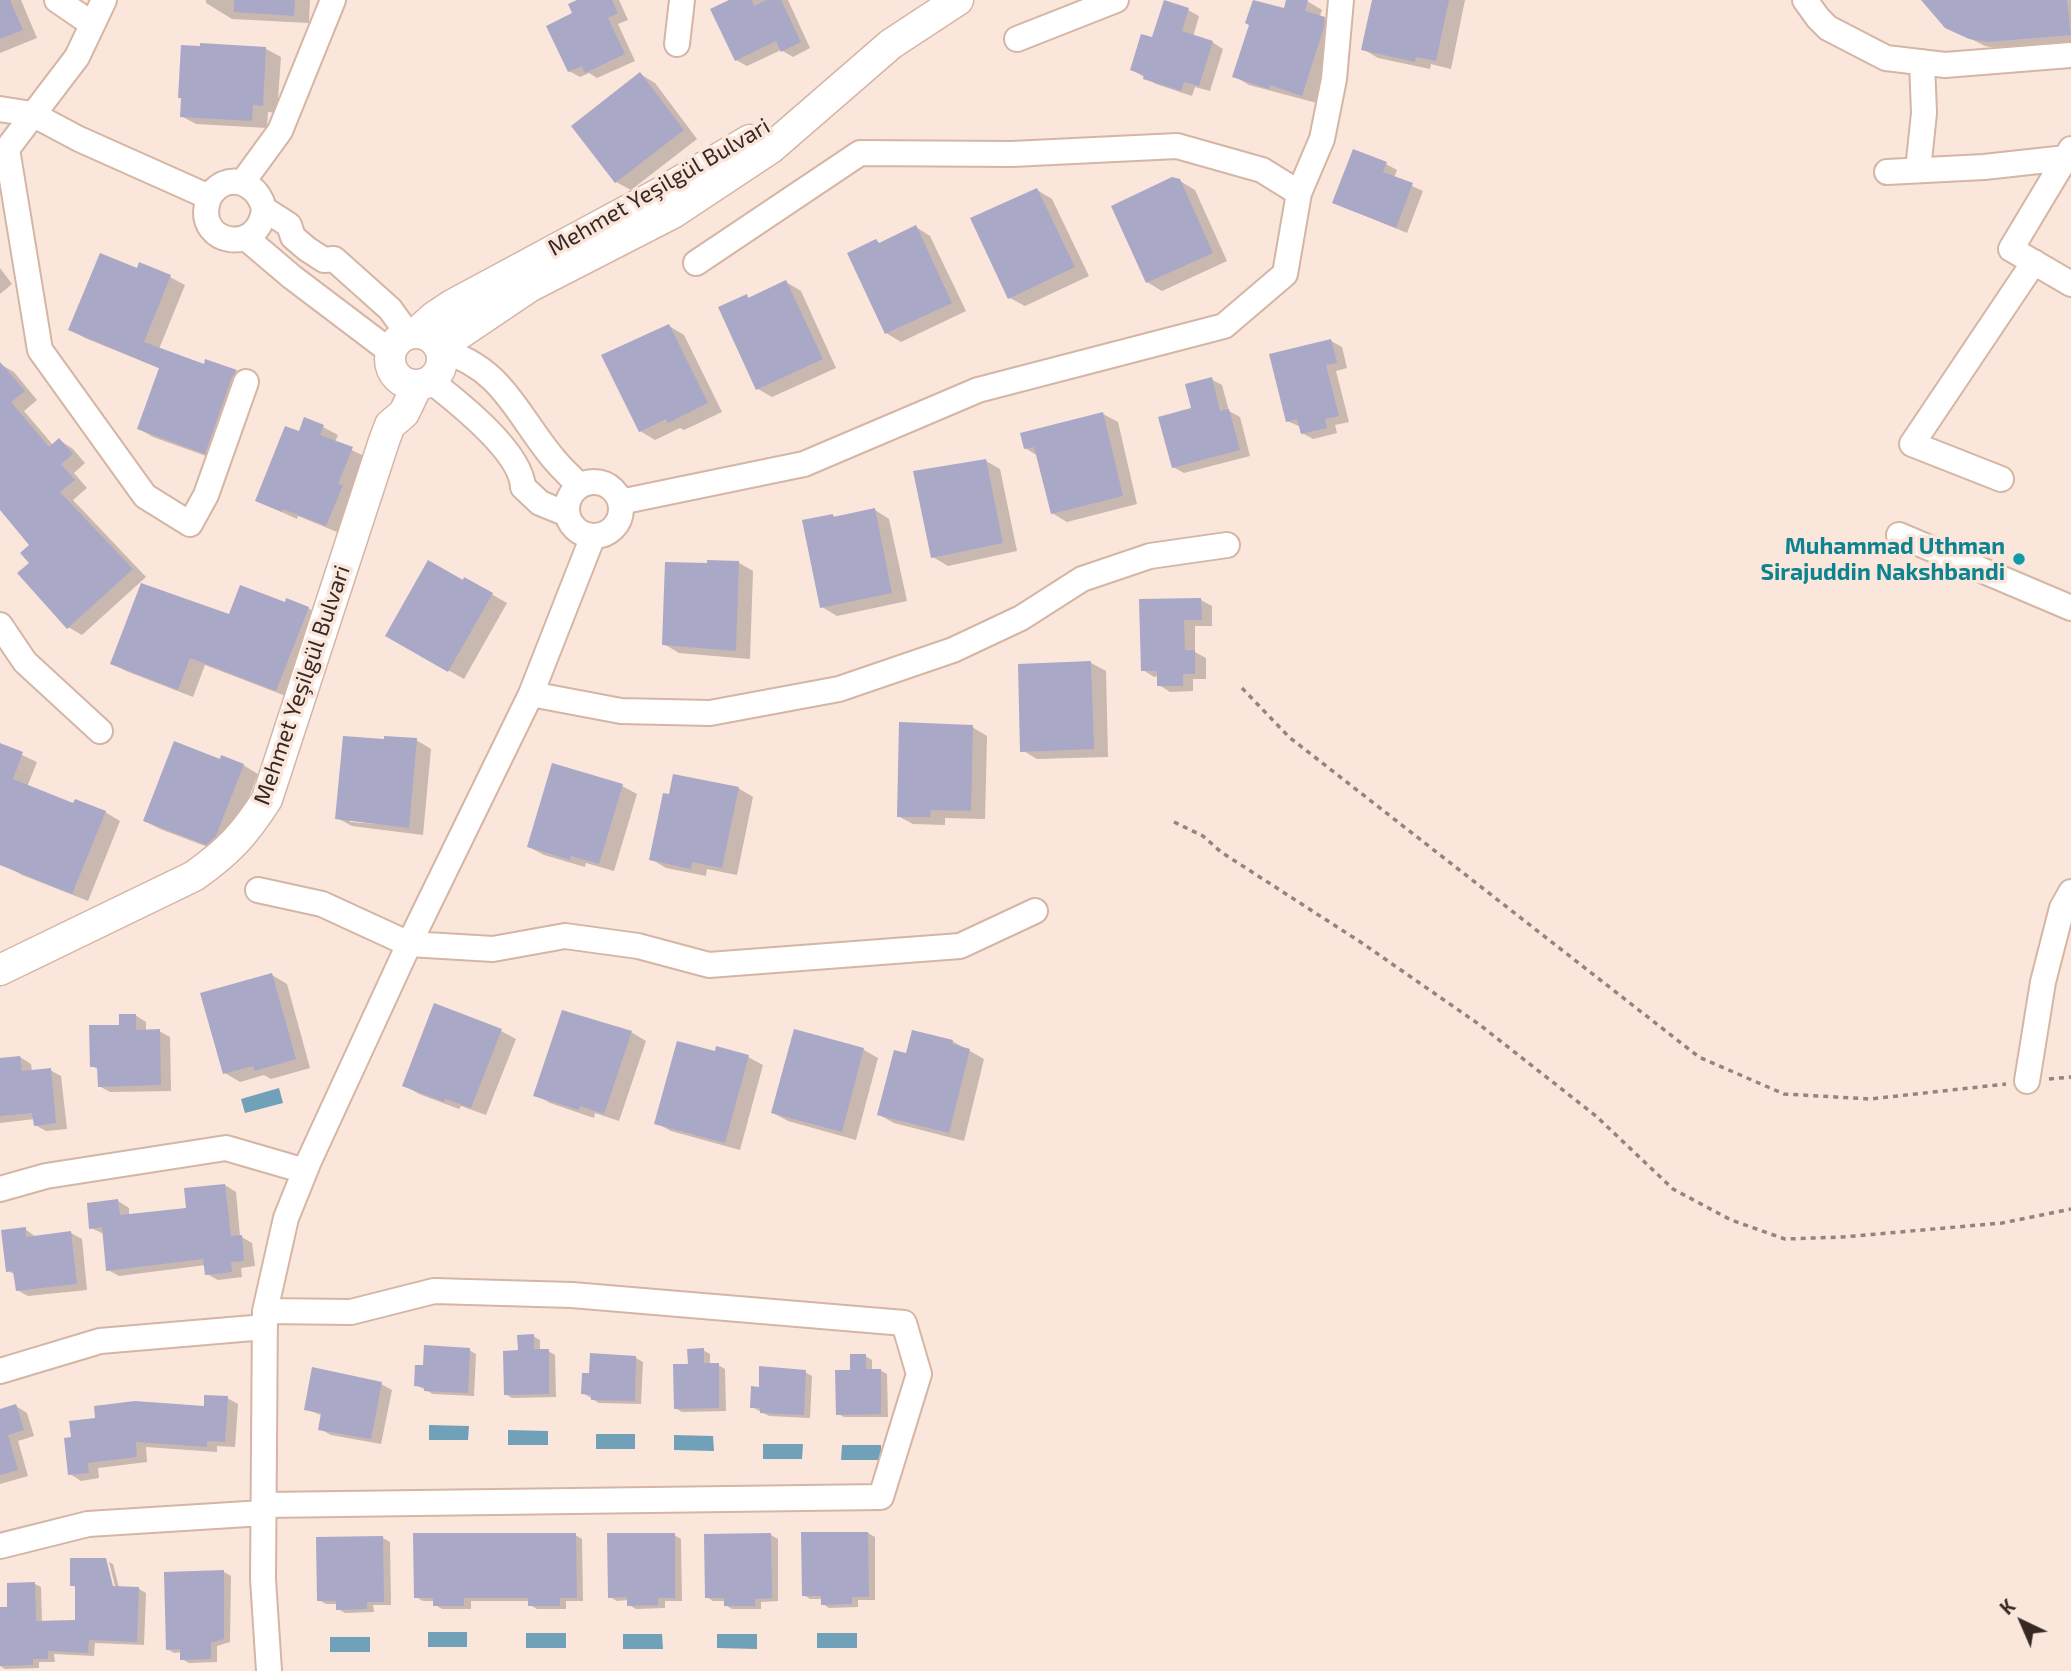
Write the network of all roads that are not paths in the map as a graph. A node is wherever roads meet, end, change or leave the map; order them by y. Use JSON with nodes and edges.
{"nodes":[{"id":1,"x":57,"y":0,"type":"edge"},
{"id":2,"x":104,"y":0,"type":"edge"},
{"id":3,"x":333,"y":0,"type":"edge"},
{"id":4,"x":682,"y":0,"type":"edge"},
{"id":5,"x":925,"y":0,"type":"edge"},
{"id":6,"x":958,"y":0,"type":"edge"},
{"id":7,"x":1116,"y":0,"type":"edge"},
{"id":8,"x":1341,"y":0,"type":"edge"},
{"id":9,"x":1805,"y":0,"type":"edge"},
{"id":10,"x":92,"y":24,"type":"junction"},
{"id":11,"x":1017,"y":39,"type":"dead end"},
{"id":12,"x":677,"y":44,"type":"dead end"},
{"id":13,"x":2071,"y":55,"type":"edge"},
{"id":14,"x":1922,"y":62,"type":"junction"},
{"id":15,"x":0,"y":109,"type":"edge"},
{"id":16,"x":32,"y":114,"type":"junction"},
{"id":17,"x":2068,"y":153,"type":"edge"},
{"id":18,"x":1918,"y":170,"type":"junction"},
{"id":19,"x":1887,"y":172,"type":"dead end"},
{"id":20,"x":242,"y":183,"type":"junction"},
{"id":21,"x":1299,"y":194,"type":"junction"},
{"id":22,"x":209,"y":197,"type":"junction"},
{"id":23,"x":264,"y":209,"type":"junction"},
{"id":24,"x":246,"y":238,"type":"junction"},
{"id":25,"x":2034,"y":262,"type":"junction"},
{"id":26,"x":696,"y":263,"type":"dead end"},
{"id":27,"x":2071,"y":284,"type":"edge"},
{"id":28,"x":415,"y":348,"type":"junction"},
{"id":29,"x":246,"y":382,"type":"dead end"},
{"id":30,"x":424,"y":384,"type":"junction"},
{"id":31,"x":390,"y":425,"type":"junction"},
{"id":32,"x":2001,"y":479,"type":"dead end"},
{"id":33,"x":580,"y":486,"type":"junction"},
{"id":34,"x":620,"y":502,"type":"junction"},
{"id":35,"x":567,"y":514,"type":"junction"},
{"id":36,"x":1899,"y":535,"type":"dead end"},
{"id":37,"x":593,"y":536,"type":"junction"},
{"id":38,"x":1227,"y":544,"type":"dead end"},
{"id":39,"x":2071,"y":608,"type":"edge"},
{"id":40,"x":0,"y":625,"type":"edge"},
{"id":41,"x":531,"y":694,"type":"junction"},
{"id":42,"x":100,"y":732,"type":"dead end"},
{"id":43,"x":258,"y":890,"type":"dead end"},
{"id":44,"x":2071,"y":892,"type":"edge"},
{"id":45,"x":1035,"y":912,"type":"dead end"},
{"id":46,"x":409,"y":944,"type":"junction"},
{"id":47,"x":0,"y":970,"type":"edge"},
{"id":48,"x":2027,"y":1081,"type":"road end"},
{"id":49,"x":305,"y":1171,"type":"junction"},
{"id":50,"x":0,"y":1189,"type":"edge"},
{"id":51,"x":265,"y":1319,"type":"junction"},
{"id":52,"x":0,"y":1371,"type":"edge"},
{"id":53,"x":263,"y":1509,"type":"junction"},
{"id":54,"x":0,"y":1546,"type":"edge"},
{"id":55,"x":269,"y":1671,"type":"edge"}],
"edges":[{"from":1,"to":10,"type":"street"},
{"from":2,"to":10,"type":"street"},
{"from":3,"to":20,"type":"street"},
{"from":4,"to":12,"type":"street"},
{"from":5,"to":28,"type":"main road","name":"Mehmet Yeşilgül Bulvari"},
{"from":6,"to":28,"type":"main road","name":"Mehmet Yeşilgül Bulvari"},
{"from":7,"to":11,"type":"street"},
{"from":8,"to":21,"type":"street"},
{"from":9,"to":14,"type":"street"},
{"from":10,"to":16,"type":"street"},
{"from":13,"to":14,"type":"street"},
{"from":14,"to":18,"type":"street"},
{"from":15,"to":16,"type":"street"},
{"from":16,"to":22,"type":"street"},
{"from":16,"to":29,"type":"street"},
{"from":17,"to":18,"type":"street"},
{"from":17,"to":25,"type":"street"},
{"from":18,"to":19,"type":"street"},
{"from":20,"to":22,"type":"street"},
{"from":20,"to":23,"type":"street"},
{"from":21,"to":26,"type":"street"},
{"from":21,"to":34,"type":"street"},
{"from":22,"to":24,"type":"street"},
{"from":23,"to":24,"type":"street"},
{"from":23,"to":28,"type":"street"},
{"from":24,"to":28,"type":"street"},
{"from":25,"to":27,"type":"street"},
{"from":25,"to":32,"type":"street"},
{"from":28,"to":30,"type":"main road","name":"Mehmet Yeşilgül Bulvari"},
{"from":28,"to":30,"type":"main road"},
{"from":28,"to":31,"type":"main road","name":"Mehmet Yeşilgül Bulvari"},
{"from":28,"to":33,"type":"street"},
{"from":30,"to":31,"type":"main road","name":"Mehmet Yeşilgül Bulvari"},
{"from":30,"to":35,"type":"street"},
{"from":31,"to":47,"type":"main road","name":"Mehmet Yeşilgül Bulvari"},
{"from":33,"to":34,"type":"street"},
{"from":33,"to":35,"type":"street"},
{"from":34,"to":37,"type":"street"},
{"from":35,"to":37,"type":"street"},
{"from":36,"to":39,"type":"street"},
{"from":37,"to":41,"type":"street"},
{"from":38,"to":41,"type":"street"},
{"from":40,"to":42,"type":"street"},
{"from":41,"to":46,"type":"street"},
{"from":43,"to":46,"type":"street"},
{"from":44,"to":48,"type":"street"},
{"from":45,"to":46,"type":"street"},
{"from":46,"to":49,"type":"street"},
{"from":49,"to":50,"type":"street"},
{"from":49,"to":51,"type":"street"},
{"from":51,"to":52,"type":"street"},
{"from":51,"to":53,"type":"street"},
{"from":51,"to":53,"type":"street"},
{"from":53,"to":54,"type":"street"},
{"from":53,"to":55,"type":"street"}]}
